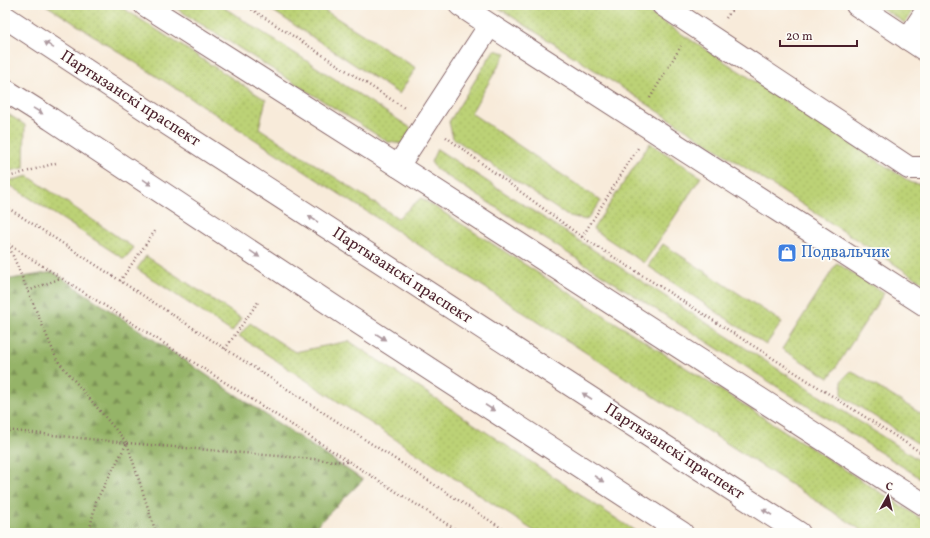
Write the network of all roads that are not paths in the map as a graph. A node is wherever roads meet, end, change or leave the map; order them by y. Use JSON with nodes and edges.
{"nodes":[{"id":1,"x":145,"y":5,"type":"edge"},
{"id":2,"x":460,"y":5,"type":"edge"},
{"id":3,"x":662,"y":5,"type":"edge"},
{"id":4,"x":857,"y":5,"type":"edge"},
{"id":5,"x":925,"y":13,"type":"edge"},
{"id":6,"x":5,"y":17,"type":"edge"},
{"id":7,"x":490,"y":25,"type":"junction"},
{"id":8,"x":917,"y":44,"type":"edge"},
{"id":9,"x":5,"y":90,"type":"edge"},
{"id":10,"x":398,"y":166,"type":"junction"},
{"id":11,"x":925,"y":168,"type":"edge"},
{"id":12,"x":925,"y":305,"type":"edge"},
{"id":13,"x":925,"y":505,"type":"edge"},
{"id":14,"x":682,"y":533,"type":"edge"},
{"id":15,"x":800,"y":533,"type":"edge"}],
"edges":[{"from":1,"to":10,"type":"main road"},
{"from":2,"to":7,"type":"main road"},
{"from":3,"to":11,"type":"main road"},
{"from":4,"to":8,"type":"main road"},
{"from":5,"to":8,"type":"main road"},
{"from":15,"to":6,"type":"main road","name":"Партызанскі праспект","one_way":true},
{"from":7,"to":10,"type":"main road"},
{"from":7,"to":12,"type":"main road"},
{"from":9,"to":14,"type":"main road","one_way":true},
{"from":10,"to":13,"type":"main road"}]}
